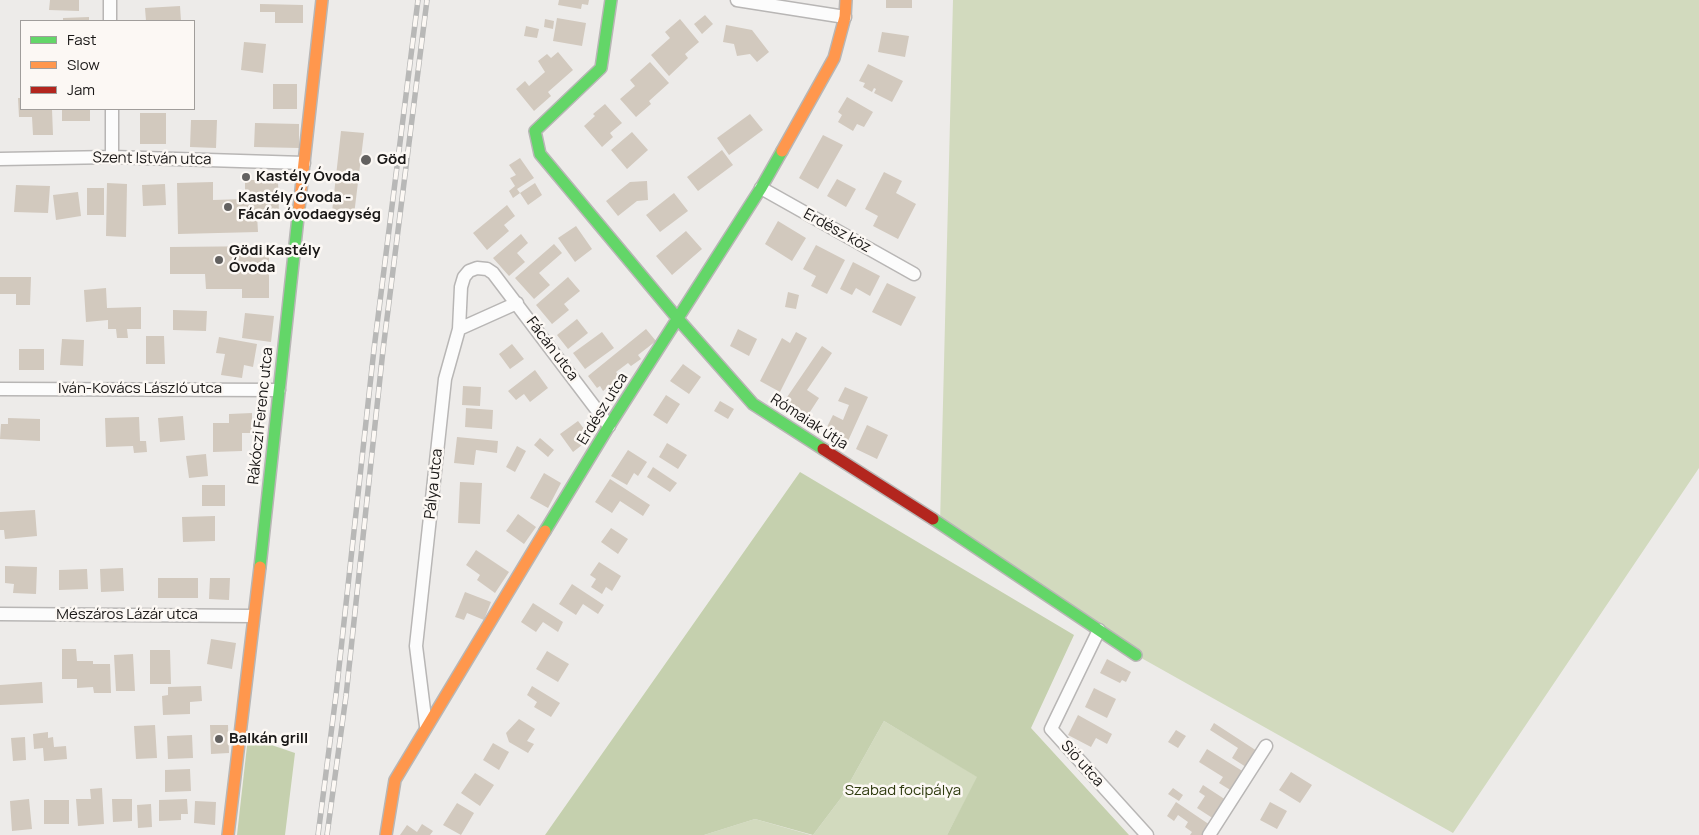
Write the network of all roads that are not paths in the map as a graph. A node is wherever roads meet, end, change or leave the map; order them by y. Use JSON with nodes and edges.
{"nodes":[{"id":1,"x":110,"y":0,"type":"edge"},
{"id":2,"x":322,"y":0,"type":"edge"},
{"id":3,"x":611,"y":0,"type":"edge"},
{"id":4,"x":737,"y":0,"type":"edge"},
{"id":5,"x":846,"y":0,"type":"edge"},
{"id":6,"x":845,"y":17,"type":"junction"},
{"id":7,"x":110,"y":20,"type":"edge"},
{"id":8,"x":112,"y":110,"type":"edge"},
{"id":9,"x":112,"y":157,"type":"junction"},
{"id":10,"x":0,"y":160,"type":"edge"},
{"id":11,"x":304,"y":163,"type":"junction"},
{"id":12,"x":761,"y":188,"type":"junction"},
{"id":13,"x":493,"y":273,"type":"joint"},
{"id":14,"x":914,"y":274,"type":"dead end"},
{"id":15,"x":517,"y":303,"type":"junction"},
{"id":16,"x":678,"y":319,"type":"junction"},
{"id":17,"x":459,"y":329,"type":"junction"},
{"id":18,"x":0,"y":389,"type":"edge"},
{"id":19,"x":279,"y":390,"type":"junction"},
{"id":20,"x":610,"y":426,"type":"junction"},
{"id":21,"x":0,"y":614,"type":"edge"},
{"id":22,"x":253,"y":616,"type":"junction"},
{"id":23,"x":1099,"y":630,"type":"junction"},
{"id":24,"x":1136,"y":655,"type":"dead end"},
{"id":25,"x":426,"y":726,"type":"junction"},
{"id":26,"x":1266,"y":746,"type":"dead end"},
{"id":27,"x":228,"y":835,"type":"edge"},
{"id":28,"x":386,"y":835,"type":"edge"},
{"id":29,"x":1147,"y":835,"type":"edge"},
{"id":30,"x":1209,"y":835,"type":"edge"}],
"edges":[{"from":1,"to":7,"type":"street"},
{"from":2,"to":11,"type":"street","name":"Rákóczi Ferenc utca"},
{"from":3,"to":16,"type":"street","name":"Rómaiak útja"},
{"from":4,"to":6,"type":"street"},
{"from":5,"to":6,"type":"street","name":"Erdész utca"},
{"from":6,"to":12,"type":"street","name":"Erdész utca"},
{"from":8,"to":9,"type":"street"},
{"from":9,"to":10,"type":"street","name":"Szent István utca"},
{"from":9,"to":11,"type":"street","name":"Szent István utca"},
{"from":11,"to":19,"type":"street","name":"Rákóczi Ferenc utca"},
{"from":12,"to":14,"type":"street","name":"Erdész köz"},
{"from":12,"to":16,"type":"street","name":"Erdész utca"},
{"from":13,"to":15,"type":"street","name":"Fácán utca"},
{"from":13,"to":17,"type":"street","name":"Pálya utca"},
{"from":15,"to":17,"type":"street"},
{"from":15,"to":20,"type":"street","name":"Fácán utca"},
{"from":16,"to":20,"type":"street","name":"Erdész utca"},
{"from":16,"to":23,"type":"street","name":"Rómaiak útja"},
{"from":17,"to":25,"type":"street","name":"Pálya utca"},
{"from":18,"to":19,"type":"street","name":"Iván-Kovács László utca"},
{"from":19,"to":22,"type":"street","name":"Rákóczi Ferenc utca"},
{"from":20,"to":25,"type":"street","name":"Erdész utca"},
{"from":21,"to":22,"type":"street","name":"Mészáros Lázár utca"},
{"from":22,"to":27,"type":"street","name":"Rákóczi Ferenc utca"},
{"from":23,"to":24,"type":"street","name":"Rómaiak útja"},
{"from":23,"to":29,"type":"street","name":"Sió utca"},
{"from":25,"to":28,"type":"street","name":"Erdész utca"},
{"from":26,"to":30,"type":"street"}]}
